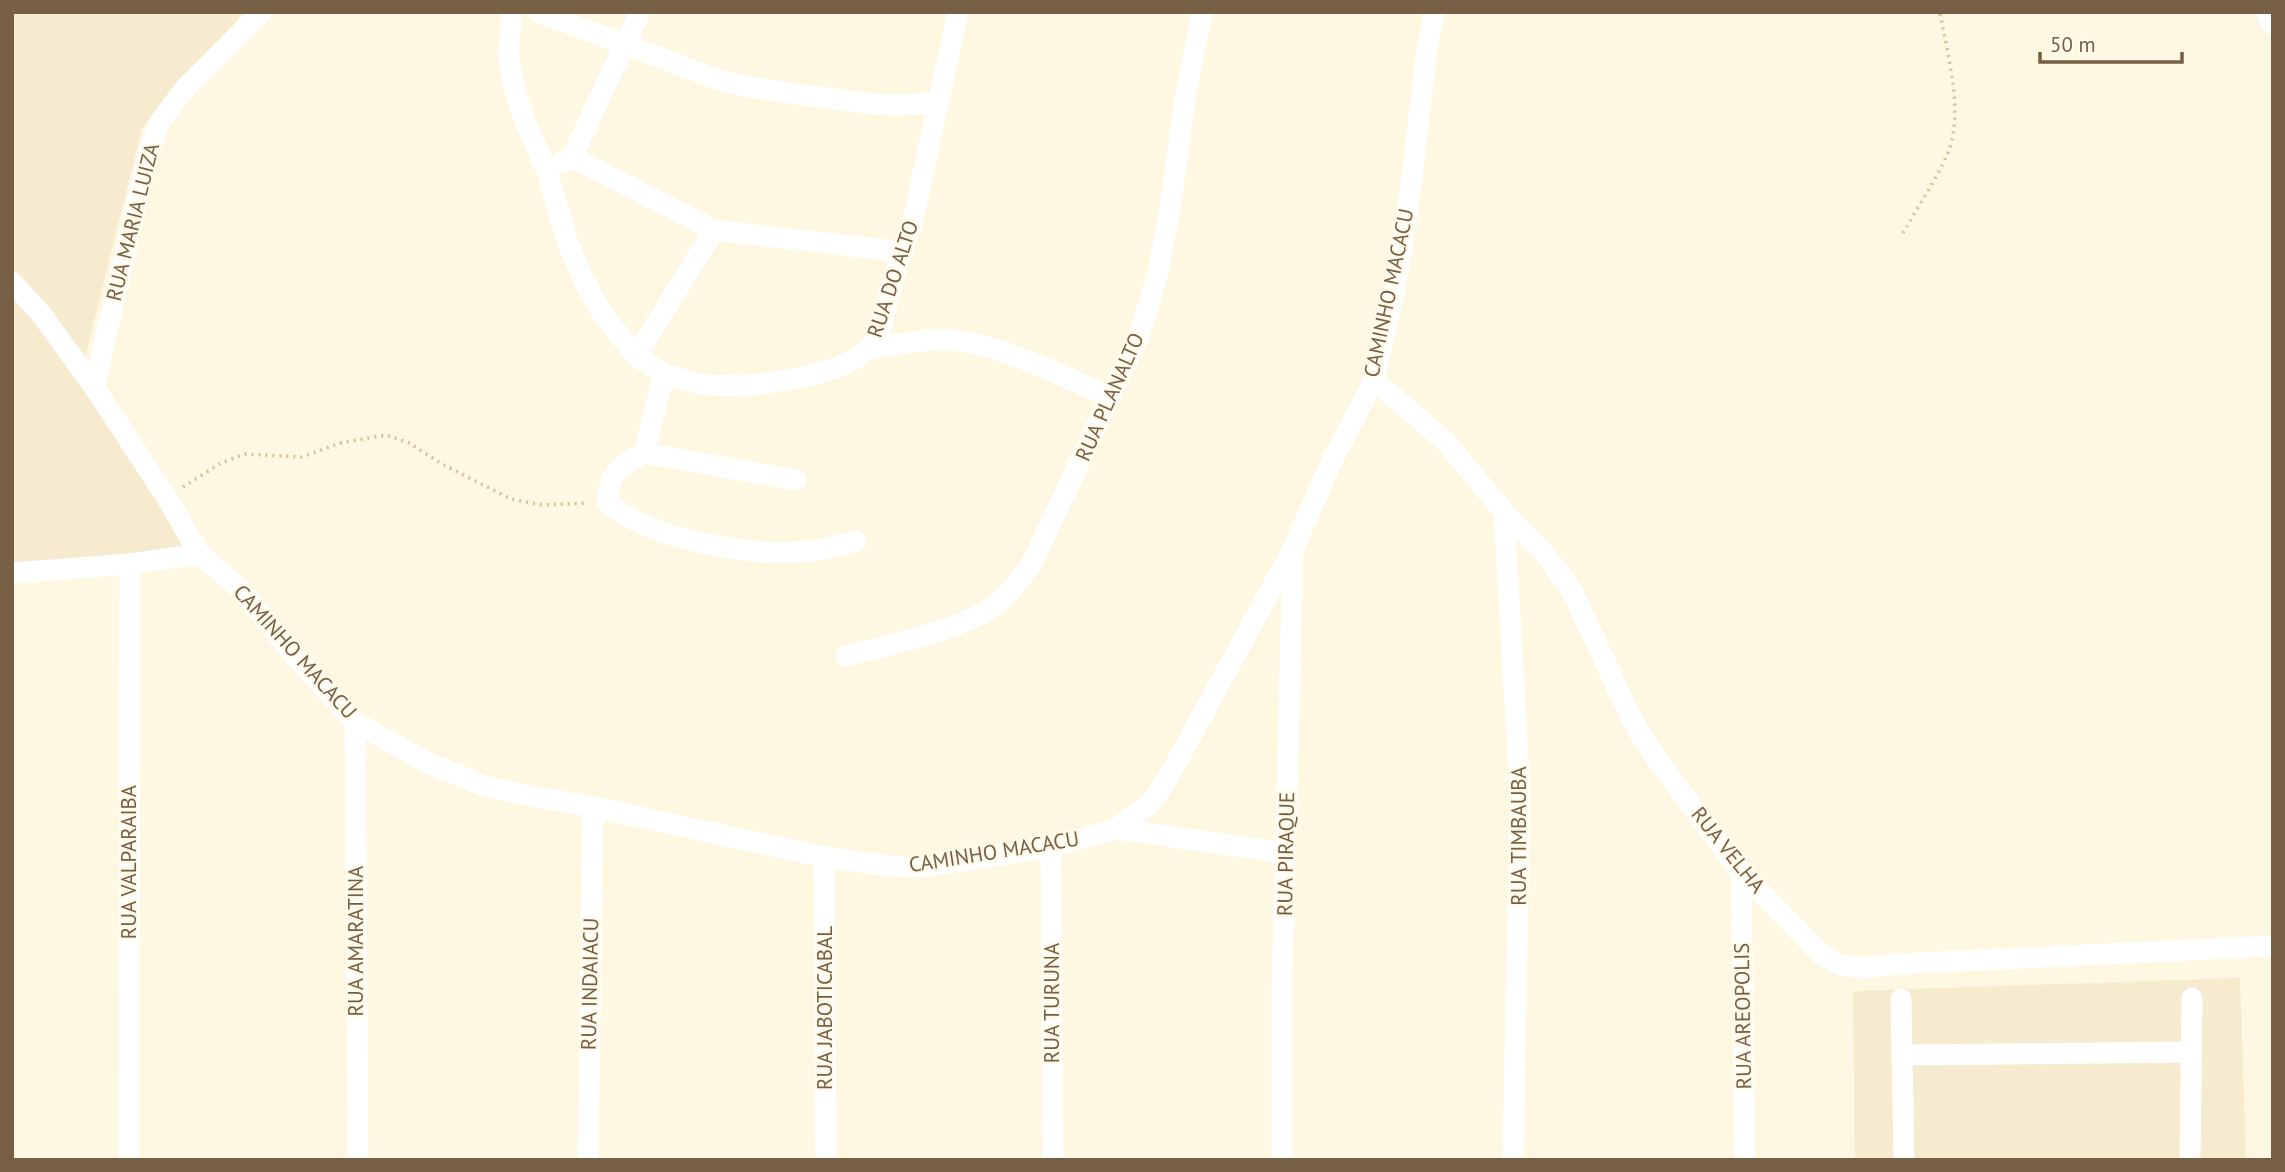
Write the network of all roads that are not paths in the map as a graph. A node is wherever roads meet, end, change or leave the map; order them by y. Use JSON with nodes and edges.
{"nodes":[{"id":1,"x":262,"y":12,"type":"edge"},
{"id":2,"x":512,"y":12,"type":"edge"},
{"id":3,"x":538,"y":12,"type":"edge"},
{"id":4,"x":640,"y":12,"type":"edge"},
{"id":5,"x":958,"y":12,"type":"edge"},
{"id":6,"x":1202,"y":12,"type":"edge"},
{"id":7,"x":1434,"y":12,"type":"edge"},
{"id":8,"x":2266,"y":12,"type":"edge"},
{"id":9,"x":2273,"y":26,"type":"edge"},
{"id":10,"x":626,"y":46,"type":"junction"},
{"id":11,"x":940,"y":101,"type":"junction"},
{"id":12,"x":572,"y":157,"type":"junction"},
{"id":13,"x":547,"y":171,"type":"junction"},
{"id":14,"x":714,"y":230,"type":"junction"},
{"id":15,"x":902,"y":252,"type":"junction"},
{"id":16,"x":12,"y":282,"type":"edge"},
{"id":17,"x":870,"y":348,"type":"junction"},
{"id":18,"x":636,"y":356,"type":"junction"},
{"id":19,"x":664,"y":374,"type":"junction"},
{"id":20,"x":1374,"y":380,"type":"junction"},
{"id":21,"x":93,"y":387,"type":"junction"},
{"id":22,"x":1111,"y":397,"type":"junction"},
{"id":23,"x":644,"y":453,"type":"junction"},
{"id":24,"x":796,"y":480,"type":"dead end"},
{"id":25,"x":1504,"y":512,"type":"junction"},
{"id":26,"x":856,"y":541,"type":"dead end"},
{"id":27,"x":1293,"y":549,"type":"junction"},
{"id":28,"x":199,"y":554,"type":"junction"},
{"id":29,"x":130,"y":564,"type":"junction"},
{"id":30,"x":12,"y":573,"type":"edge"},
{"id":31,"x":846,"y":656,"type":"dead end"},
{"id":32,"x":355,"y":722,"type":"junction"},
{"id":33,"x":593,"y":807,"type":"junction"},
{"id":34,"x":1116,"y":829,"type":"junction"},
{"id":35,"x":1051,"y":847,"type":"junction"},
{"id":36,"x":1286,"y":853,"type":"junction"},
{"id":37,"x":824,"y":857,"type":"junction"},
{"id":38,"x":1741,"y":872,"type":"junction"},
{"id":39,"x":2273,"y":946,"type":"edge"},
{"id":40,"x":2192,"y":998,"type":"dead end"},
{"id":41,"x":1901,"y":999,"type":"dead end"},
{"id":42,"x":2191,"y":1052,"type":"junction"},
{"id":43,"x":1902,"y":1055,"type":"junction"},
{"id":44,"x":129,"y":1160,"type":"edge"},
{"id":45,"x":358,"y":1160,"type":"edge"},
{"id":46,"x":588,"y":1160,"type":"edge"},
{"id":47,"x":826,"y":1160,"type":"edge"},
{"id":48,"x":1053,"y":1160,"type":"edge"},
{"id":49,"x":1282,"y":1160,"type":"edge"},
{"id":50,"x":1513,"y":1160,"type":"edge"},
{"id":51,"x":1745,"y":1160,"type":"edge"},
{"id":52,"x":1904,"y":1160,"type":"edge"},
{"id":53,"x":2190,"y":1160,"type":"edge"}],
"edges":[{"from":1,"to":21,"type":"street","name":"RUA MARIA LUIZA"},
{"from":2,"to":13,"type":"street","name":"RUA DO ALTO"},
{"from":3,"to":10,"type":"street"},
{"from":4,"to":10,"type":"street"},
{"from":5,"to":11,"type":"street","name":"RUA DO ALTO"},
{"from":6,"to":22,"type":"street","name":"RUA PLANALTO"},
{"from":7,"to":20,"type":"street","name":"CAMINHO MACACU"},
{"from":8,"to":9,"type":"street"},
{"from":10,"to":11,"type":"street"},
{"from":10,"to":12,"type":"street"},
{"from":11,"to":15,"type":"street","name":"RUA DO ALTO"},
{"from":12,"to":13,"type":"street"},
{"from":12,"to":14,"type":"street"},
{"from":13,"to":18,"type":"street","name":"RUA DO ALTO"},
{"from":14,"to":15,"type":"street"},
{"from":14,"to":18,"type":"street"},
{"from":15,"to":17,"type":"street","name":"RUA DO ALTO"},
{"from":16,"to":21,"type":"street","name":"CAMINHO MACACU"},
{"from":17,"to":19,"type":"street","name":"RUA DO ALTO"},
{"from":17,"to":22,"type":"street"},
{"from":18,"to":19,"type":"street","name":"RUA DO ALTO"},
{"from":19,"to":23,"type":"street"},
{"from":20,"to":25,"type":"street","name":"RUA VELHA"},
{"from":20,"to":27,"type":"street","name":"CAMINHO MACACU"},
{"from":21,"to":28,"type":"street","name":"CAMINHO MACACU"},
{"from":22,"to":31,"type":"street","name":"RUA PLANALTO"},
{"from":23,"to":24,"type":"street"},
{"from":23,"to":26,"type":"street"},
{"from":25,"to":38,"type":"street","name":"RUA VELHA"},
{"from":25,"to":50,"type":"street","name":"RUA TIMBAUBA"},
{"from":27,"to":34,"type":"street","name":"CAMINHO MACACU"},
{"from":27,"to":36,"type":"street","name":"RUA PIRAQUE"},
{"from":28,"to":29,"type":"street"},
{"from":28,"to":32,"type":"street","name":"CAMINHO MACACU"},
{"from":29,"to":30,"type":"street"},
{"from":29,"to":44,"type":"street","name":"RUA VALPARAIBA"},
{"from":32,"to":33,"type":"street","name":"CAMINHO MACACU"},
{"from":32,"to":45,"type":"street","name":"RUA AMARATINA"},
{"from":33,"to":37,"type":"street","name":"CAMINHO MACACU"},
{"from":33,"to":46,"type":"street","name":"RUA INDAIACU"},
{"from":34,"to":35,"type":"street","name":"CAMINHO MACACU"},
{"from":34,"to":36,"type":"street"},
{"from":35,"to":37,"type":"street","name":"CAMINHO MACACU"},
{"from":35,"to":48,"type":"street","name":"RUA TURUNA"},
{"from":36,"to":49,"type":"street","name":"RUA PIRAQUE"},
{"from":37,"to":47,"type":"street","name":"RUA JABOTICABAL"},
{"from":38,"to":39,"type":"street","name":"RUA VELHA"},
{"from":38,"to":51,"type":"street","name":"RUA AREOPOLIS"},
{"from":40,"to":42,"type":"street"},
{"from":41,"to":43,"type":"street"},
{"from":42,"to":43,"type":"street"},
{"from":42,"to":53,"type":"street"},
{"from":43,"to":52,"type":"street"}]}
